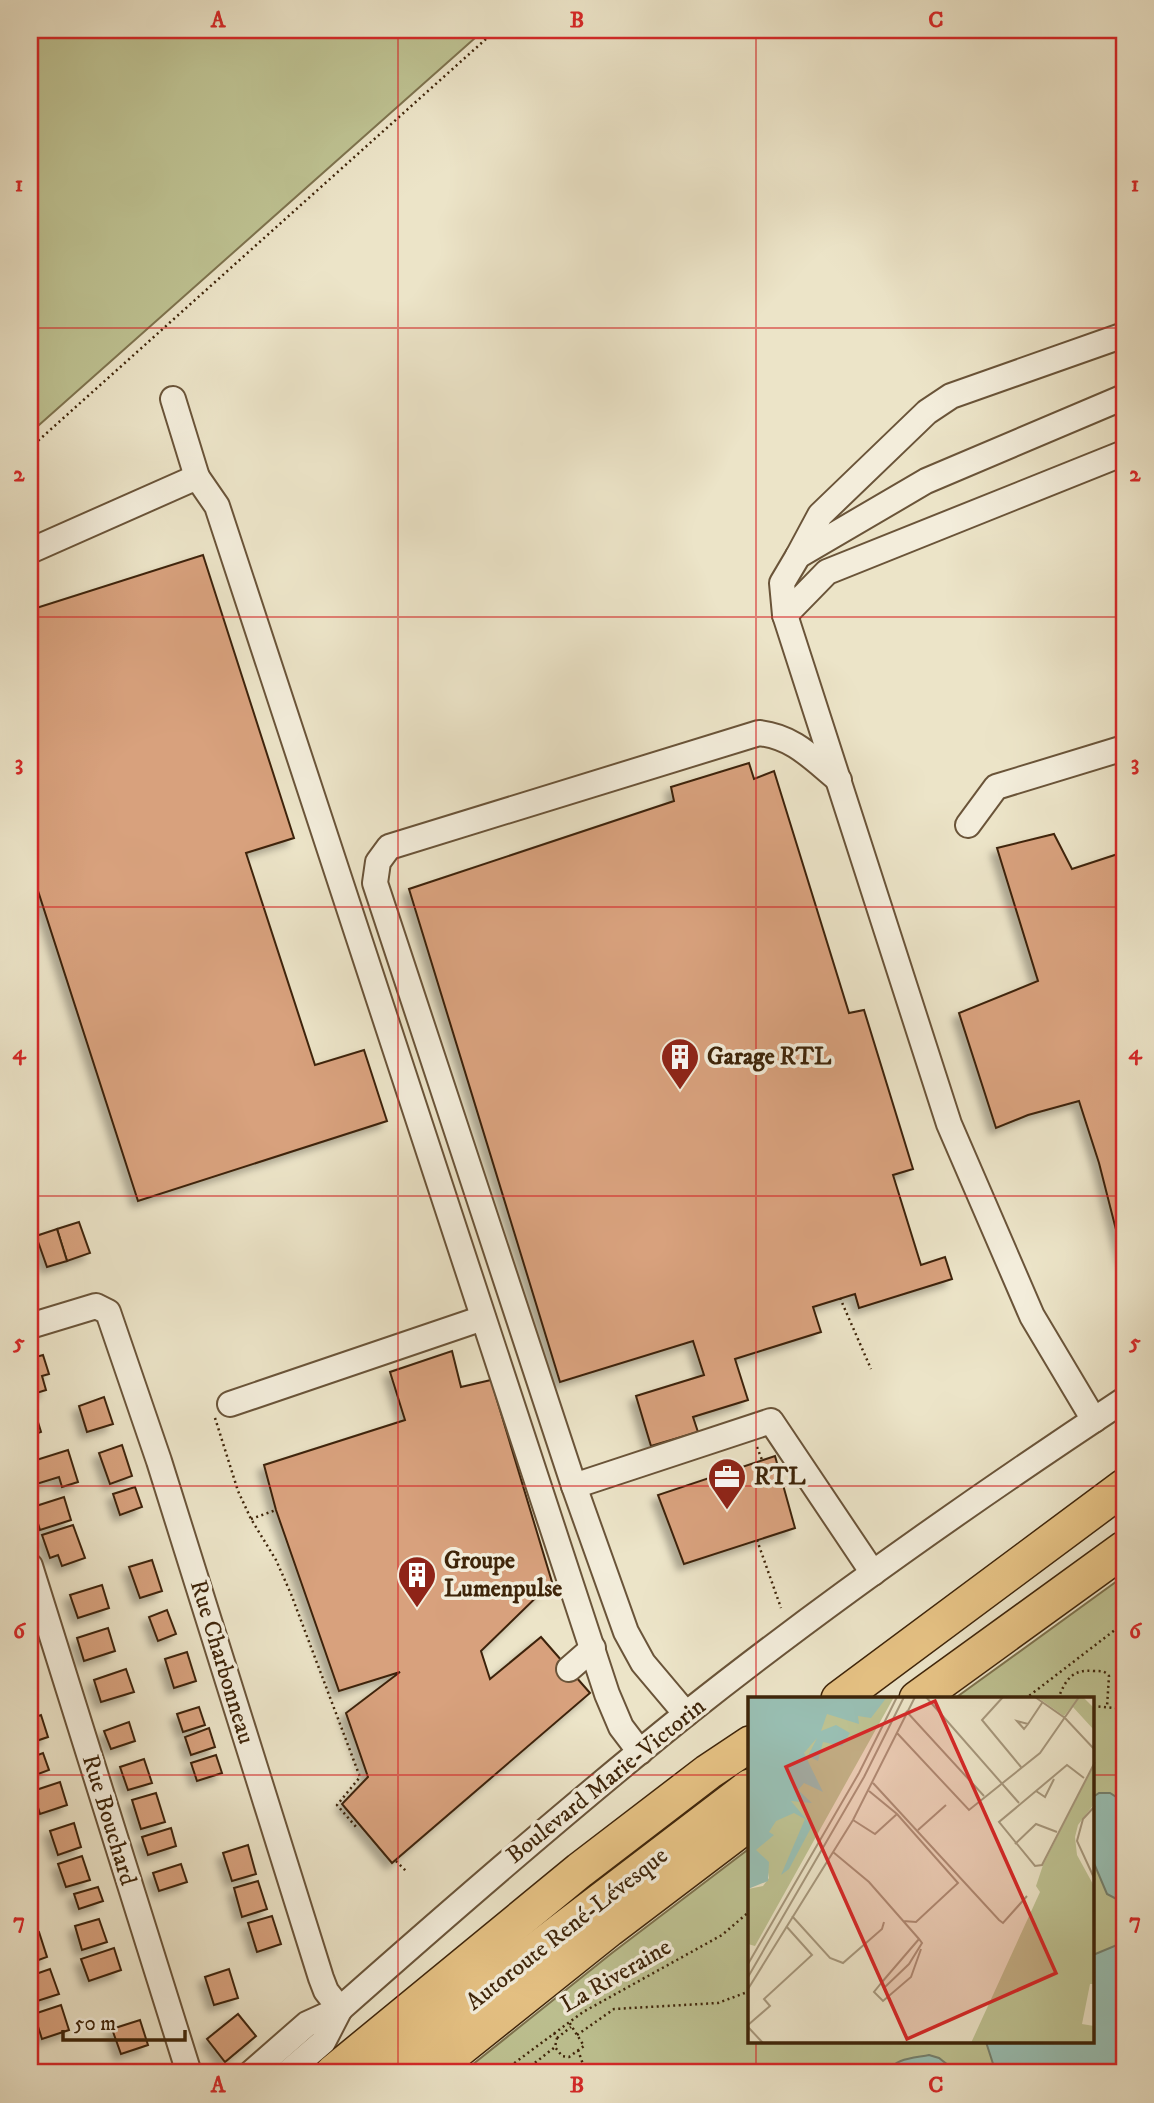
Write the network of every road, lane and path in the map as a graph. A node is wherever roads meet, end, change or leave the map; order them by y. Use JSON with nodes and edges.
{"nodes":[{"id":1,"x":496,"y":30,"type":"edge"},
{"id":2,"x":1124,"y":335,"type":"edge"},
{"id":3,"x":1124,"y":397,"type":"edge"},
{"id":4,"x":173,"y":399,"type":"dead end"},
{"id":5,"x":30,"y":447,"type":"edge"},
{"id":6,"x":1124,"y":453,"type":"edge"},
{"id":7,"x":197,"y":477,"type":"junction"},
{"id":8,"x":30,"y":551,"type":"edge"},
{"id":9,"x":798,"y":556,"type":"junction"},
{"id":10,"x":785,"y":615,"type":"junction"},
{"id":11,"x":1124,"y":748,"type":"edge"},
{"id":12,"x":838,"y":779,"type":"junction"},
{"id":13,"x":968,"y":825,"type":"dead end"},
{"id":14,"x":840,"y":1298,"type":"dead end"},
{"id":15,"x":483,"y":1318,"type":"junction"},
{"id":16,"x":30,"y":1326,"type":"edge"},
{"id":17,"x":871,"y":1369,"type":"dead end"},
{"id":18,"x":1124,"y":1400,"type":"edge"},
{"id":19,"x":230,"y":1404,"type":"joint"},
{"id":20,"x":1094,"y":1420,"type":"junction"},
{"id":21,"x":573,"y":1486,"type":"junction"},
{"id":22,"x":1124,"y":1487,"type":"edge"},
{"id":23,"x":276,"y":1510,"type":"dead end"},
{"id":24,"x":1124,"y":1513,"type":"edge"},
{"id":25,"x":251,"y":1519,"type":"junction"},
{"id":26,"x":757,"y":1540,"type":"dead end"},
{"id":27,"x":1124,"y":1549,"type":"edge"},
{"id":28,"x":1040,"y":1550,"type":"junction"},
{"id":29,"x":30,"y":1566,"type":"edge"},
{"id":30,"x":873,"y":1573,"type":"junction"},
{"id":31,"x":781,"y":1608,"type":"dead end"},
{"id":32,"x":1124,"y":1623,"type":"edge"},
{"id":33,"x":593,"y":1648,"type":"junction"},
{"id":34,"x":1066,"y":1667,"type":"junction"},
{"id":35,"x":569,"y":1669,"type":"dead end"},
{"id":36,"x":1072,"y":1675,"type":"junction"},
{"id":37,"x":820,"y":1697,"type":"edge"},
{"id":38,"x":842,"y":1697,"type":"edge"},
{"id":39,"x":871,"y":1697,"type":"edge"},
{"id":40,"x":921,"y":1697,"type":"edge"},
{"id":41,"x":1028,"y":1697,"type":"edge"},
{"id":42,"x":1059,"y":1697,"type":"edge"},
{"id":43,"x":1094,"y":1706,"type":"edge"},
{"id":44,"x":1107,"y":1707,"type":"junction"},
{"id":45,"x":1124,"y":1709,"type":"edge"},
{"id":46,"x":686,"y":1714,"type":"junction"},
{"id":47,"x":748,"y":1745,"type":"edge"},
{"id":48,"x":640,"y":1752,"type":"junction"},
{"id":49,"x":748,"y":1767,"type":"edge"},
{"id":50,"x":748,"y":1789,"type":"edge"},
{"id":51,"x":748,"y":1824,"type":"edge"},
{"id":52,"x":357,"y":1828,"type":"dead end"},
{"id":53,"x":396,"y":1861,"type":"dead end"},
{"id":54,"x":407,"y":1872,"type":"dead end"},
{"id":55,"x":748,"y":1913,"type":"edge"},
{"id":56,"x":748,"y":1992,"type":"edge"},
{"id":57,"x":340,"y":2009,"type":"junction"},
{"id":58,"x":570,"y":2025,"type":"junction"},
{"id":59,"x":554,"y":2033,"type":"junction"},
{"id":60,"x":577,"y":2035,"type":"junction"},
{"id":61,"x":557,"y":2038,"type":"junction"},
{"id":62,"x":555,"y":2047,"type":"junction"},
{"id":63,"x":578,"y":2050,"type":"junction"},
{"id":64,"x":189,"y":2073,"type":"edge"},
{"id":65,"x":251,"y":2073,"type":"edge"},
{"id":66,"x":287,"y":2073,"type":"edge"},
{"id":67,"x":333,"y":2073,"type":"edge"},
{"id":68,"x":359,"y":2073,"type":"edge"},
{"id":69,"x":386,"y":2073,"type":"edge"},
{"id":70,"x":429,"y":2073,"type":"edge"},
{"id":71,"x":500,"y":2073,"type":"edge"},
{"id":72,"x":522,"y":2073,"type":"edge"},
{"id":73,"x":586,"y":2073,"type":"edge"}],
"edges":[{"from":1,"to":5,"type":"path"},
{"from":2,"to":9,"type":"street"},
{"from":3,"to":9,"type":"street"},
{"from":4,"to":7,"type":"street"},
{"from":6,"to":10,"type":"street"},
{"from":7,"to":8,"type":"street"},
{"from":7,"to":15,"type":"street"},
{"from":9,"to":10,"type":"street"},
{"from":10,"to":12,"type":"street"},
{"from":11,"to":13,"type":"street"},
{"from":12,"to":20,"type":"street"},
{"from":12,"to":21,"type":"street"},
{"from":14,"to":17,"type":"path"},
{"from":15,"to":19,"type":"street"},
{"from":15,"to":33,"type":"street"},
{"from":16,"to":57,"type":"street","name":"Rue Charbonneau"},
{"from":18,"to":20,"type":"street","name":"Boulevard Marie-Victorin"},
{"from":19,"to":25,"type":"path"},
{"from":20,"to":30,"type":"street","name":"Boulevard Marie-Victorin"},
{"from":21,"to":30,"type":"street"},
{"from":21,"to":46,"type":"street"},
{"from":22,"to":28,"type":"highway"},
{"from":23,"to":25,"type":"path"},
{"from":24,"to":39,"type":"highway"},
{"from":25,"to":52,"type":"path"},
{"from":26,"to":31,"type":"path"},
{"from":27,"to":40,"type":"highway"},
{"from":28,"to":37,"type":"highway"},
{"from":28,"to":38,"type":"highway"},
{"from":29,"to":64,"type":"street","name":"Rue Bouchard"},
{"from":30,"to":46,"type":"street","name":"Boulevard Marie-Victorin"},
{"from":32,"to":34,"type":"path"},
{"from":33,"to":35,"type":"street"},
{"from":33,"to":48,"type":"street"},
{"from":34,"to":36,"type":"path"},
{"from":34,"to":41,"type":"path"},
{"from":36,"to":42,"type":"path"},
{"from":36,"to":44,"type":"path"},
{"from":43,"to":44,"type":"path"},
{"from":44,"to":45,"type":"path"},
{"from":46,"to":48,"type":"street","name":"Boulevard Marie-Victorin"},
{"from":47,"to":67,"type":"highway"},
{"from":48,"to":57,"type":"street","name":"Boulevard Marie-Victorin"},
{"from":49,"to":68,"type":"highway"},
{"from":50,"to":69,"type":"highway","name":"Autoroute René-Lévesque"},
{"from":51,"to":70,"type":"highway","name":"Autoroute René-Lévesque"},
{"from":53,"to":54,"type":"path"},
{"from":55,"to":58,"type":"path","name":"La Riveraine"},
{"from":56,"to":60,"type":"path"},
{"from":57,"to":65,"type":"street","name":"Boulevard Marie-Victorin"},
{"from":57,"to":66,"type":"street","name":"Boulevard Marie-Victorin"},
{"from":58,"to":59,"type":"path","name":"La Riveraine"},
{"from":58,"to":60,"type":"path"},
{"from":58,"to":61,"type":"path"},
{"from":59,"to":61,"type":"path"},
{"from":59,"to":71,"type":"path","name":"La Riveraine"},
{"from":60,"to":63,"type":"path"},
{"from":61,"to":62,"type":"path"},
{"from":62,"to":63,"type":"path"},
{"from":62,"to":72,"type":"path"},
{"from":63,"to":73,"type":"path"}]}
